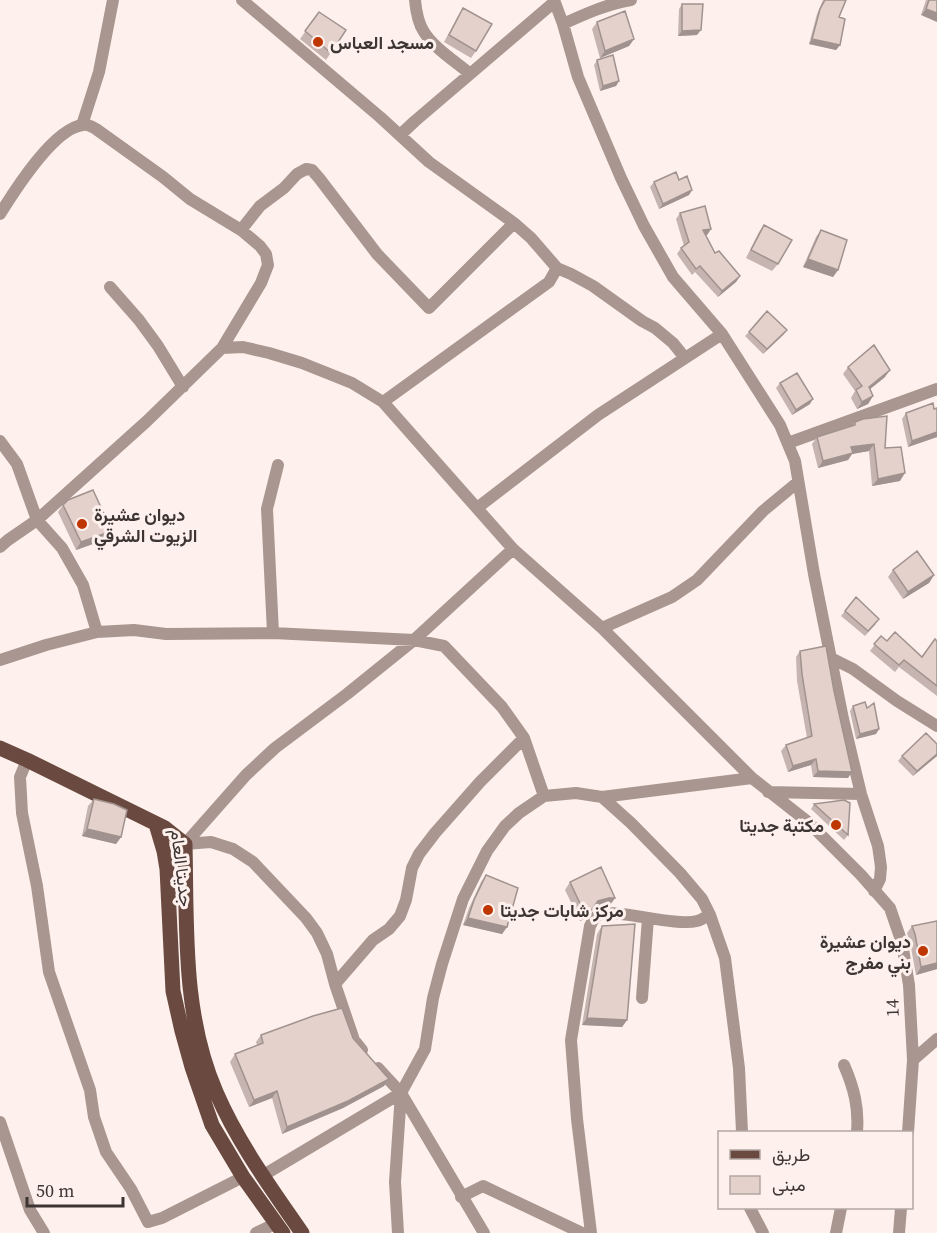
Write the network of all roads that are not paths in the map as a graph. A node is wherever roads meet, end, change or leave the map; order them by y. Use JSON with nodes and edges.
{"nodes":[{"id":1,"x":113,"y":0,"type":"edge"},
{"id":2,"x":242,"y":0,"type":"edge"},
{"id":3,"x":415,"y":0,"type":"edge"},
{"id":4,"x":631,"y":0,"type":"edge"},
{"id":5,"x":555,"y":2,"type":"edge"},
{"id":6,"x":563,"y":24,"type":"junction"},
{"id":7,"x":470,"y":74,"type":"junction"},
{"id":8,"x":82,"y":124,"type":"junction"},
{"id":9,"x":400,"y":135,"type":"junction"},
{"id":10,"x":0,"y":214,"type":"edge"},
{"id":11,"x":514,"y":223,"type":"junction"},
{"id":12,"x":241,"y":230,"type":"junction"},
{"id":13,"x":557,"y":268,"type":"junction"},
{"id":14,"x":110,"y":287,"type":"dead end"},
{"id":15,"x":722,"y":334,"type":"junction"},
{"id":16,"x":222,"y":348,"type":"junction"},
{"id":17,"x":685,"y":358,"type":"junction"},
{"id":18,"x":183,"y":387,"type":"junction"},
{"id":19,"x":937,"y":389,"type":"edge"},
{"id":20,"x":383,"y":402,"type":"junction"},
{"id":21,"x":0,"y":441,"type":"edge"},
{"id":22,"x":788,"y":443,"type":"junction"},
{"id":23,"x":278,"y":465,"type":"dead end"},
{"id":24,"x":798,"y":482,"type":"junction"},
{"id":25,"x":477,"y":508,"type":"junction"},
{"id":26,"x":37,"y":520,"type":"junction"},
{"id":27,"x":0,"y":547,"type":"edge"},
{"id":28,"x":513,"y":549,"type":"junction"},
{"id":29,"x":602,"y":628,"type":"junction"},
{"id":30,"x":97,"y":632,"type":"junction"},
{"id":31,"x":273,"y":633,"type":"junction"},
{"id":32,"x":414,"y":640,"type":"junction"},
{"id":33,"x":831,"y":658,"type":"junction"},
{"id":34,"x":0,"y":660,"type":"edge"},
{"id":35,"x":937,"y":726,"type":"edge"},
{"id":36,"x":524,"y":738,"type":"junction"},
{"id":37,"x":0,"y":748,"type":"edge"},
{"id":38,"x":27,"y":760,"type":"junction"},
{"id":39,"x":752,"y":778,"type":"junction"},
{"id":40,"x":768,"y":792,"type":"junction"},
{"id":41,"x":861,"y":794,"type":"junction"},
{"id":42,"x":544,"y":796,"type":"junction"},
{"id":43,"x":602,"y":797,"type":"junction"},
{"id":44,"x":156,"y":824,"type":"junction"},
{"id":45,"x":185,"y":844,"type":"junction"},
{"id":46,"x":874,"y":891,"type":"junction"},
{"id":47,"x":710,"y":915,"type":"junction"},
{"id":48,"x":648,"y":918,"type":"junction"},
{"id":49,"x":334,"y":984,"type":"junction"},
{"id":50,"x":642,"y":998,"type":"dead end"},
{"id":51,"x":937,"y":1039,"type":"edge"},
{"id":52,"x":913,"y":1060,"type":"junction"},
{"id":53,"x":844,"y":1065,"type":"dead end"},
{"id":54,"x":401,"y":1094,"type":"junction"},
{"id":55,"x":0,"y":1122,"type":"edge"},
{"id":56,"x":742,"y":1131,"type":"edge"},
{"id":57,"x":857,"y":1131,"type":"edge"},
{"id":58,"x":908,"y":1131,"type":"edge"},
{"id":59,"x":262,"y":1176,"type":"junction"},
{"id":60,"x":243,"y":1177,"type":"junction"},
{"id":61,"x":461,"y":1197,"type":"junction"},
{"id":62,"x":751,"y":1209,"type":"edge"},
{"id":63,"x":841,"y":1209,"type":"edge"},
{"id":64,"x":901,"y":1209,"type":"edge"},
{"id":65,"x":280,"y":1228,"type":"edge"},
{"id":66,"x":44,"y":1233,"type":"edge"},
{"id":67,"x":256,"y":1233,"type":"edge"},
{"id":68,"x":302,"y":1233,"type":"edge"},
{"id":69,"x":398,"y":1233,"type":"edge"},
{"id":70,"x":484,"y":1233,"type":"edge"},
{"id":71,"x":582,"y":1233,"type":"edge"},
{"id":72,"x":591,"y":1233,"type":"edge"},
{"id":73,"x":763,"y":1233,"type":"edge"},
{"id":74,"x":836,"y":1233,"type":"edge"},
{"id":75,"x":899,"y":1233,"type":"edge"}],
"edges":[{"from":1,"to":8,"type":"street"},
{"from":2,"to":9,"type":"street"},
{"from":3,"to":7,"type":"street"},
{"from":4,"to":6,"type":"street"},
{"from":5,"to":6,"type":"street"},
{"from":5,"to":7,"type":"street"},
{"from":6,"to":15,"type":"street"},
{"from":7,"to":9,"type":"street"},
{"from":8,"to":10,"type":"street"},
{"from":8,"to":12,"type":"street"},
{"from":9,"to":11,"type":"street"},
{"from":11,"to":12,"type":"street"},
{"from":11,"to":13,"type":"street"},
{"from":12,"to":16,"type":"street"},
{"from":13,"to":17,"type":"street"},
{"from":13,"to":20,"type":"street"},
{"from":14,"to":18,"type":"street"},
{"from":15,"to":17,"type":"street"},
{"from":15,"to":22,"type":"street"},
{"from":16,"to":18,"type":"street"},
{"from":16,"to":20,"type":"street","name":"14"},
{"from":17,"to":25,"type":"street"},
{"from":18,"to":26,"type":"street"},
{"from":19,"to":22,"type":"street"},
{"from":20,"to":25,"type":"street","name":"14"},
{"from":21,"to":26,"type":"street"},
{"from":22,"to":24,"type":"street"},
{"from":23,"to":31,"type":"street"},
{"from":24,"to":29,"type":"street"},
{"from":24,"to":33,"type":"street"},
{"from":25,"to":28,"type":"street","name":"14"},
{"from":26,"to":27,"type":"street"},
{"from":26,"to":30,"type":"street"},
{"from":28,"to":29,"type":"street","name":"14"},
{"from":28,"to":32,"type":"street"},
{"from":29,"to":39,"type":"street","name":"14"},
{"from":30,"to":31,"type":"street"},
{"from":30,"to":34,"type":"street"},
{"from":31,"to":32,"type":"street"},
{"from":32,"to":36,"type":"street"},
{"from":32,"to":45,"type":"street"},
{"from":33,"to":35,"type":"street"},
{"from":33,"to":41,"type":"street"},
{"from":36,"to":42,"type":"street"},
{"from":36,"to":49,"type":"street"},
{"from":37,"to":38,"type":"main road"},
{"from":38,"to":44,"type":"main road"},
{"from":38,"to":60,"type":"street"},
{"from":39,"to":40,"type":"street","name":"14"},
{"from":39,"to":43,"type":"street"},
{"from":40,"to":41,"type":"street"},
{"from":40,"to":46,"type":"street","name":"14"},
{"from":41,"to":46,"type":"street"},
{"from":42,"to":43,"type":"street"},
{"from":42,"to":54,"type":"street"},
{"from":43,"to":47,"type":"street"},
{"from":44,"to":45,"type":"main road","name":"جديتا العام"},
{"from":44,"to":60,"type":"main road","name":"جديتا العام"},
{"from":45,"to":49,"type":"street"},
{"from":45,"to":59,"type":"main road","name":"جديتا العام"},
{"from":46,"to":52,"type":"street","name":"14"},
{"from":47,"to":48,"type":"street"},
{"from":47,"to":56,"type":"street"},
{"from":48,"to":50,"type":"street"},
{"from":48,"to":72,"type":"street"},
{"from":49,"to":54,"type":"street"},
{"from":51,"to":52,"type":"street"},
{"from":52,"to":58,"type":"street","name":"14"},
{"from":53,"to":57,"type":"street"},
{"from":54,"to":59,"type":"street"},
{"from":54,"to":61,"type":"street"},
{"from":54,"to":69,"type":"street"},
{"from":55,"to":66,"type":"street"},
{"from":59,"to":68,"type":"main road","name":"جديتا العام"},
{"from":60,"to":65,"type":"main road","name":"جديتا العام"},
{"from":61,"to":70,"type":"street"},
{"from":61,"to":71,"type":"street"},
{"from":62,"to":73,"type":"street"},
{"from":63,"to":74,"type":"street"},
{"from":64,"to":75,"type":"street"},
{"from":65,"to":67,"type":"street"}]}
